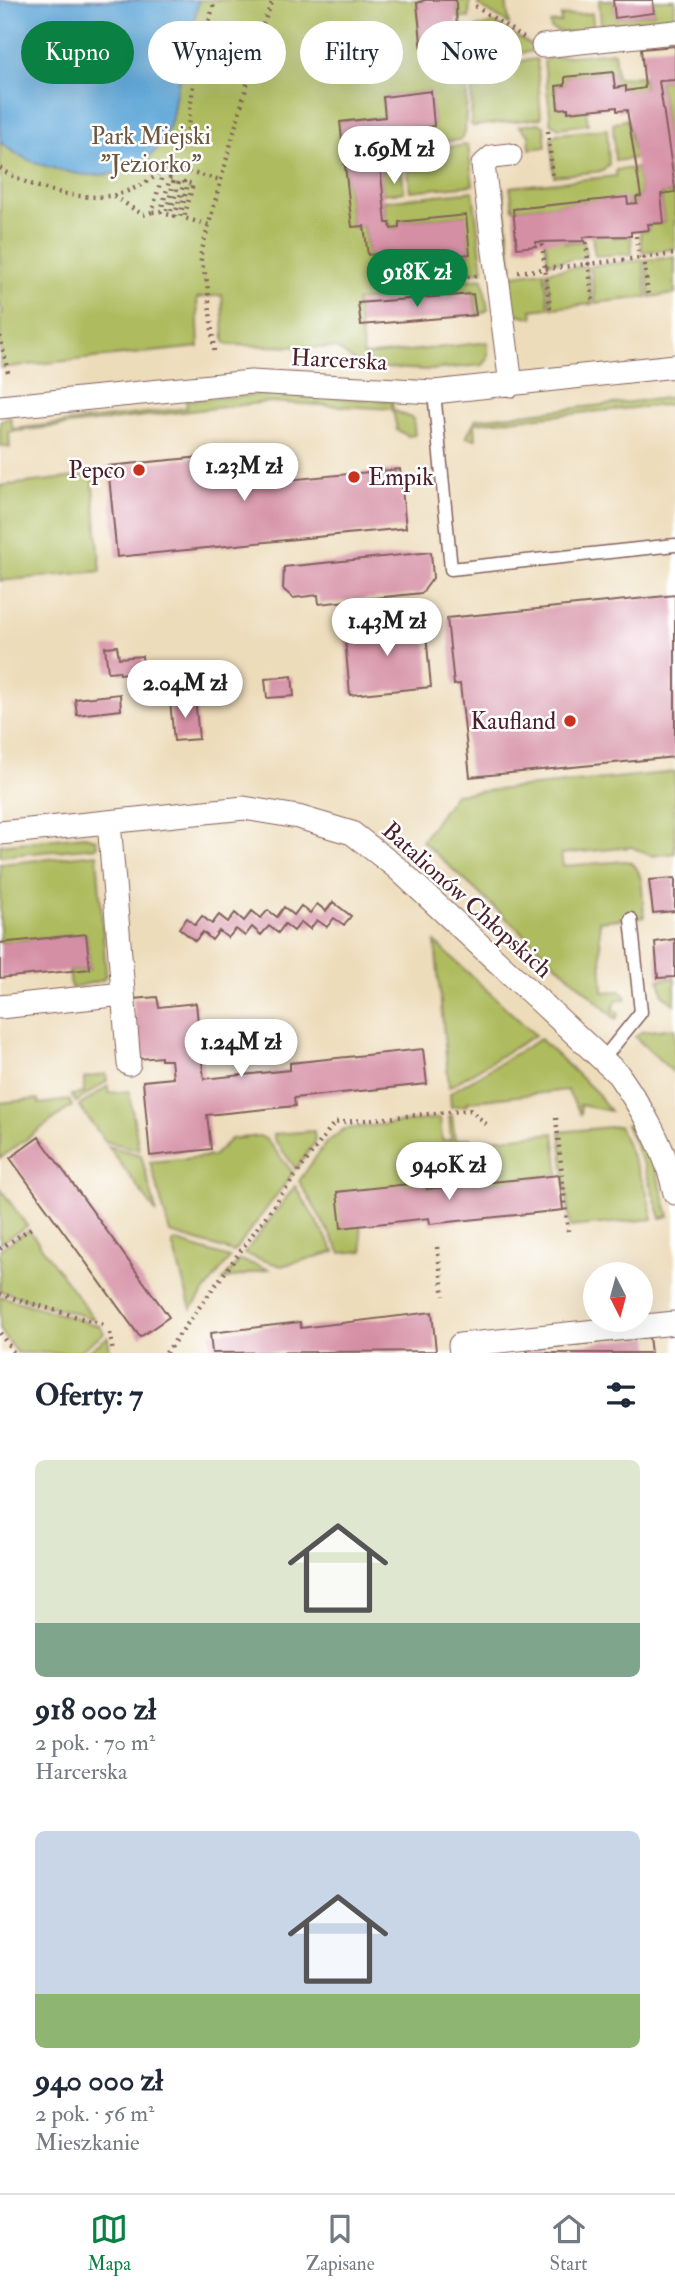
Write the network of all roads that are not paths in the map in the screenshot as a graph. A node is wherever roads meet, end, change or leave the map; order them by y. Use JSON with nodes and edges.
{"nodes":[{"id":1,"x":675,"y":32,"type":"edge"},
{"id":2,"x":536,"y":43,"type":"road end"},
{"id":3,"x":510,"y":155,"type":"dead end"},
{"id":4,"x":675,"y":366,"type":"edge"},
{"id":5,"x":511,"y":385,"type":"junction"},
{"id":6,"x":434,"y":392,"type":"junction"},
{"id":7,"x":0,"y":407,"type":"edge"},
{"id":8,"x":675,"y":545,"type":"edge"},
{"id":9,"x":109,"y":822,"type":"junction"},
{"id":10,"x":0,"y":833,"type":"edge"},
{"id":11,"x":631,"y":919,"type":"dead end"},
{"id":12,"x":123,"y":994,"type":"junction"},
{"id":13,"x":0,"y":1007,"type":"edge"},
{"id":14,"x":603,"y":1059,"type":"junction"},
{"id":15,"x":129,"y":1064,"type":"dead end"},
{"id":16,"x":675,"y":1193,"type":"edge"},
{"id":17,"x":675,"y":1323,"type":"edge"},
{"id":18,"x":461,"y":1353,"type":"edge"}],
"edges":[{"from":1,"to":2,"type":"street"},
{"from":3,"to":5,"type":"street"},
{"from":4,"to":5,"type":"street","name":"Harcerska"},
{"from":5,"to":6,"type":"street","name":"Harcerska"},
{"from":6,"to":7,"type":"street","name":"Harcerska"},
{"from":6,"to":8,"type":"lane"},
{"from":9,"to":10,"type":"street","name":"Batalionów Chłopskich"},
{"from":9,"to":12,"type":"street"},
{"from":9,"to":14,"type":"street","name":"Batalionów Chłopskich"},
{"from":11,"to":14,"type":"lane"},
{"from":12,"to":13,"type":"street"},
{"from":12,"to":15,"type":"street"},
{"from":14,"to":16,"type":"street","name":"Batalionów Chłopskich"},
{"from":17,"to":18,"type":"street"}]}
